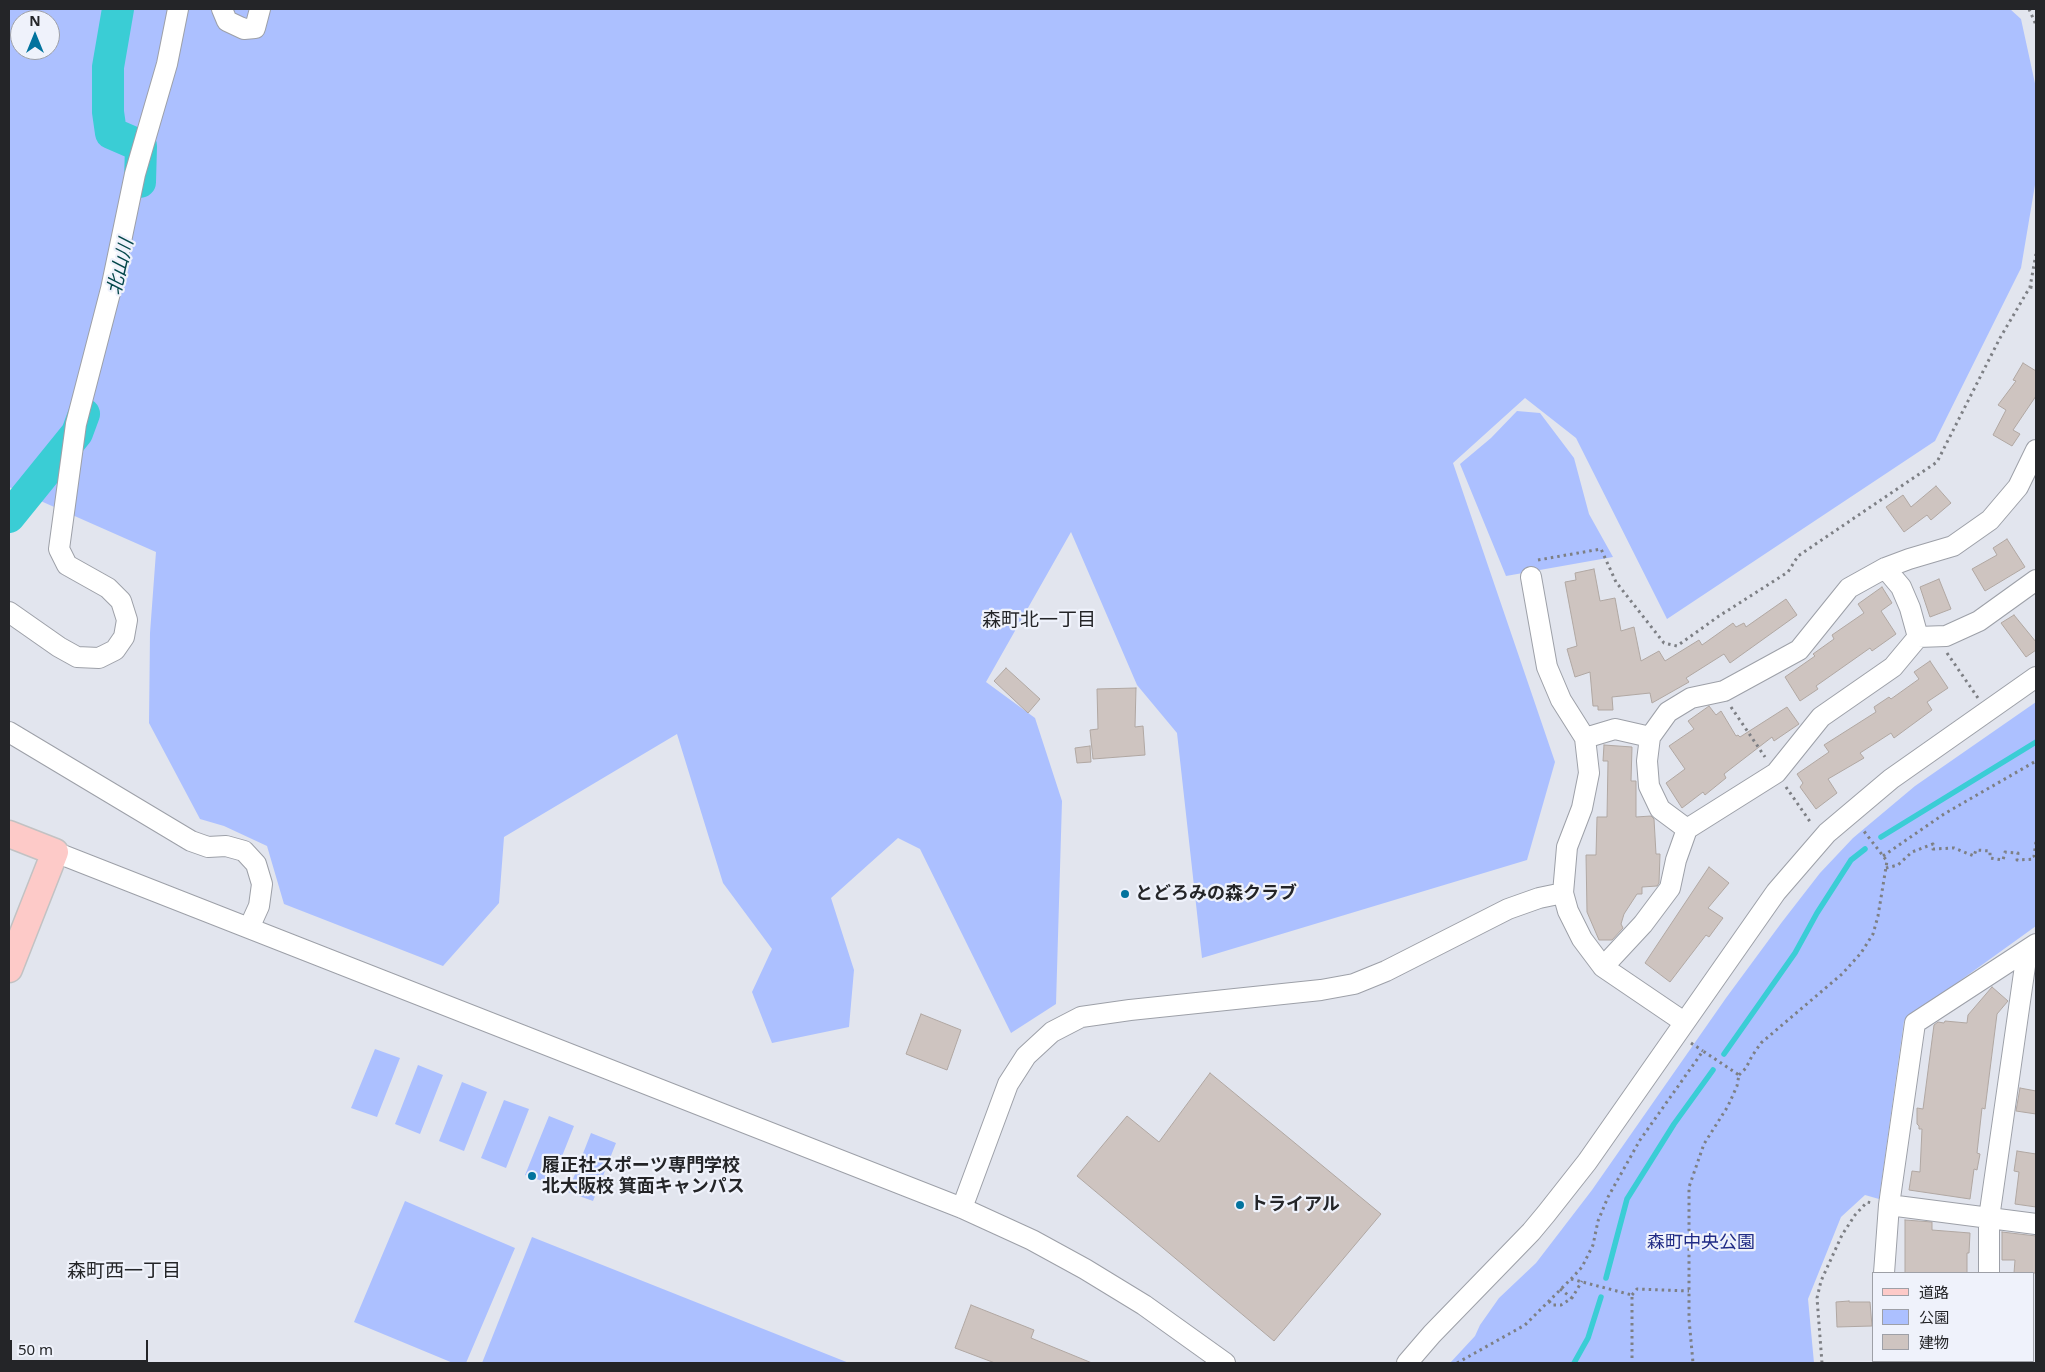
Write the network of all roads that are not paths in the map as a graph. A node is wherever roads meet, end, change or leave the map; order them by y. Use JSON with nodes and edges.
{"nodes":[{"id":1,"x":178,"y":9,"type":"edge"},
{"id":2,"x":222,"y":9,"type":"edge"},
{"id":3,"x":260,"y":9,"type":"edge"},
{"id":4,"x":2036,"y":450,"type":"edge"},
{"id":5,"x":1885,"y":568,"type":"junction"},
{"id":6,"x":1531,"y":577,"type":"road end"},
{"id":7,"x":2036,"y":580,"type":"edge"},
{"id":8,"x":9,"y":612,"type":"edge"},
{"id":9,"x":1927,"y":637,"type":"junction"},
{"id":10,"x":2036,"y":677,"type":"edge"},
{"id":11,"x":9,"y":732,"type":"edge"},
{"id":12,"x":1650,"y":737,"type":"junction"},
{"id":13,"x":1585,"y":738,"type":"junction"},
{"id":14,"x":1687,"y":829,"type":"junction"},
{"id":15,"x":9,"y":834,"type":"edge"},
{"id":16,"x":55,"y":852,"type":"junction"},
{"id":17,"x":1563,"y":893,"type":"junction"},
{"id":18,"x":249,"y":928,"type":"junction"},
{"id":19,"x":2032,"y":948,"type":"edge"},
{"id":20,"x":1604,"y":967,"type":"junction"},
{"id":21,"x":9,"y":969,"type":"edge"},
{"id":22,"x":1684,"y":1022,"type":"junction"},
{"id":23,"x":1889,"y":1205,"type":"junction"},
{"id":24,"x":962,"y":1208,"type":"junction"},
{"id":25,"x":1989,"y":1218,"type":"junction"},
{"id":26,"x":2036,"y":1224,"type":"edge"},
{"id":27,"x":1884,"y":1272,"type":"edge"},
{"id":28,"x":1989,"y":1272,"type":"edge"},
{"id":29,"x":1225,"y":1363,"type":"edge"},
{"id":30,"x":1407,"y":1363,"type":"edge"}],
"edges":[{"from":1,"to":8,"type":"street"},
{"from":2,"to":3,"type":"street"},
{"from":4,"to":5,"type":"street"},
{"from":5,"to":9,"type":"street"},
{"from":5,"to":12,"type":"street"},
{"from":6,"to":13,"type":"street"},
{"from":7,"to":9,"type":"street"},
{"from":9,"to":14,"type":"street"},
{"from":10,"to":22,"type":"street"},
{"from":11,"to":18,"type":"street"},
{"from":12,"to":13,"type":"street"},
{"from":12,"to":14,"type":"street"},
{"from":13,"to":17,"type":"street"},
{"from":14,"to":20,"type":"street"},
{"from":15,"to":16,"type":"main road"},
{"from":16,"to":18,"type":"street"},
{"from":16,"to":21,"type":"main road"},
{"from":17,"to":20,"type":"street"},
{"from":17,"to":24,"type":"street"},
{"from":18,"to":24,"type":"street"},
{"from":19,"to":23,"type":"street"},
{"from":19,"to":25,"type":"street"},
{"from":20,"to":22,"type":"street"},
{"from":22,"to":30,"type":"street"},
{"from":23,"to":25,"type":"street"},
{"from":23,"to":27,"type":"street"},
{"from":24,"to":29,"type":"street"},
{"from":25,"to":26,"type":"street"},
{"from":25,"to":28,"type":"street"}]}
